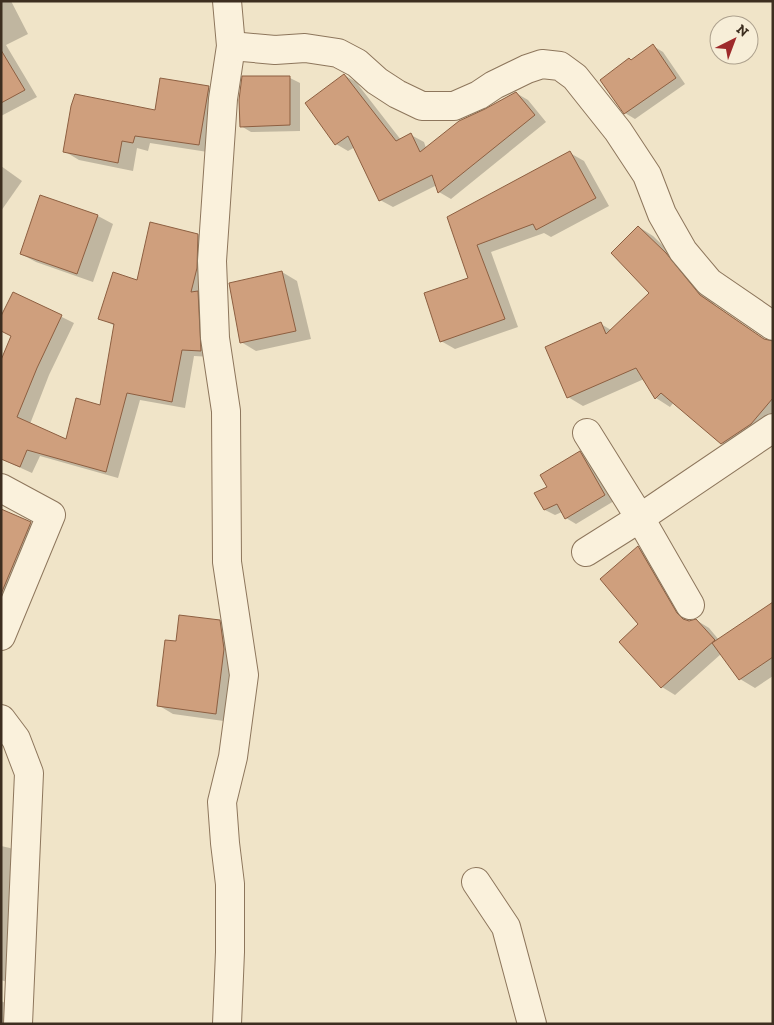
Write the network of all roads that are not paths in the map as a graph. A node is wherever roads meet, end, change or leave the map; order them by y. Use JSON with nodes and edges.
{"nodes":[{"id":1,"x":227,"y":1,"type":"edge"},
{"id":2,"x":231,"y":46,"type":"junction"},
{"id":3,"x":773,"y":326,"type":"edge"},
{"id":4,"x":773,"y":428,"type":"edge"},
{"id":5,"x":587,"y":433,"type":"dead end"},
{"id":6,"x":1,"y":488,"type":"edge"},
{"id":7,"x":640,"y":518,"type":"junction"},
{"id":8,"x":586,"y":552,"type":"dead end"},
{"id":9,"x":690,"y":605,"type":"dead end"},
{"id":10,"x":1,"y":636,"type":"edge"},
{"id":11,"x":1,"y":720,"type":"edge"},
{"id":12,"x":476,"y":882,"type":"dead end"},
{"id":13,"x":18,"y":1024,"type":"edge"},
{"id":14,"x":227,"y":1024,"type":"edge"},
{"id":15,"x":532,"y":1024,"type":"edge"}],
"edges":[{"from":1,"to":2,"type":"street"},
{"from":2,"to":3,"type":"street"},
{"from":2,"to":14,"type":"street"},
{"from":4,"to":7,"type":"street"},
{"from":5,"to":7,"type":"street"},
{"from":6,"to":10,"type":"street"},
{"from":7,"to":8,"type":"street"},
{"from":7,"to":9,"type":"street"},
{"from":11,"to":13,"type":"street"},
{"from":12,"to":15,"type":"street"}]}
